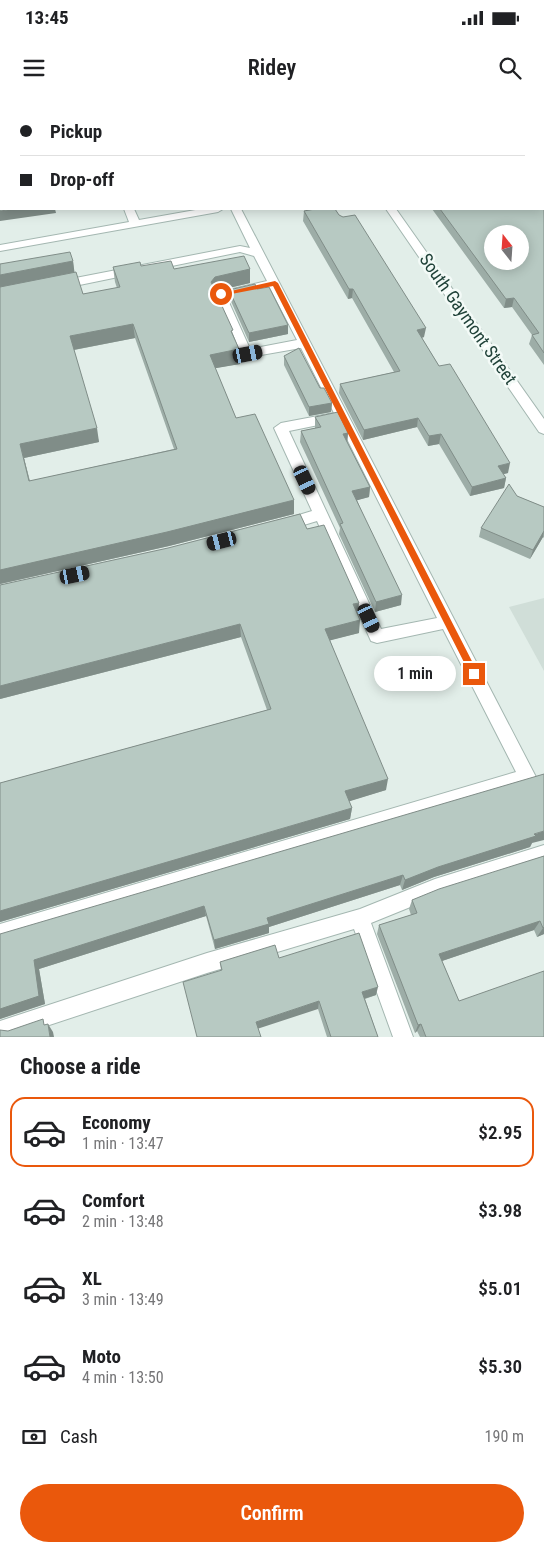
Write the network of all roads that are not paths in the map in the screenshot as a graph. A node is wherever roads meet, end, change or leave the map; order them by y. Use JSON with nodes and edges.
{"nodes":[{"id":1,"x":129,"y":210,"type":"edge"},
{"id":2,"x":212,"y":210,"type":"edge"},
{"id":3,"x":237,"y":210,"type":"edge"},
{"id":4,"x":392,"y":210,"type":"edge"},
{"id":5,"x":135,"y":224,"type":"junction"},
{"id":6,"x":0,"y":248,"type":"edge"},
{"id":7,"x":259,"y":254,"type":"junction"},
{"id":8,"x":275,"y":283,"type":"junction"},
{"id":9,"x":48,"y":287,"type":"edge"},
{"id":10,"x":305,"y":343,"type":"junction"},
{"id":11,"x":342,"y":416,"type":"junction"},
{"id":12,"x":544,"y":429,"type":"edge"},
{"id":13,"x":321,"y":514,"type":"junction"},
{"id":14,"x":274,"y":528,"type":"edge"},
{"id":15,"x":447,"y":622,"type":"junction"},
{"id":16,"x":544,"y":854,"type":"edge"},
{"id":17,"x":360,"y":918,"type":"junction"},
{"id":18,"x":0,"y":934,"type":"edge"},
{"id":19,"x":0,"y":1031,"type":"edge"},
{"id":20,"x":404,"y":1037,"type":"edge"}],
"edges":[{"from":1,"to":5,"type":"street"},
{"from":2,"to":5,"type":"street"},
{"from":3,"to":7,"type":"street"},
{"from":4,"to":12,"type":"street","name":"South Gaymont Street"},
{"from":5,"to":6,"type":"street"},
{"from":7,"to":8,"type":"street"},
{"from":7,"to":9,"type":"street"},
{"from":8,"to":10,"type":"street"},
{"from":8,"to":10,"type":"street"},
{"from":10,"to":11,"type":"street"},
{"from":11,"to":13,"type":"street"},
{"from":11,"to":15,"type":"street"},
{"from":13,"to":14,"type":"street"},
{"from":13,"to":15,"type":"street"},
{"from":15,"to":18,"type":"street"},
{"from":16,"to":17,"type":"street"},
{"from":17,"to":19,"type":"street"},
{"from":17,"to":20,"type":"street"}]}
